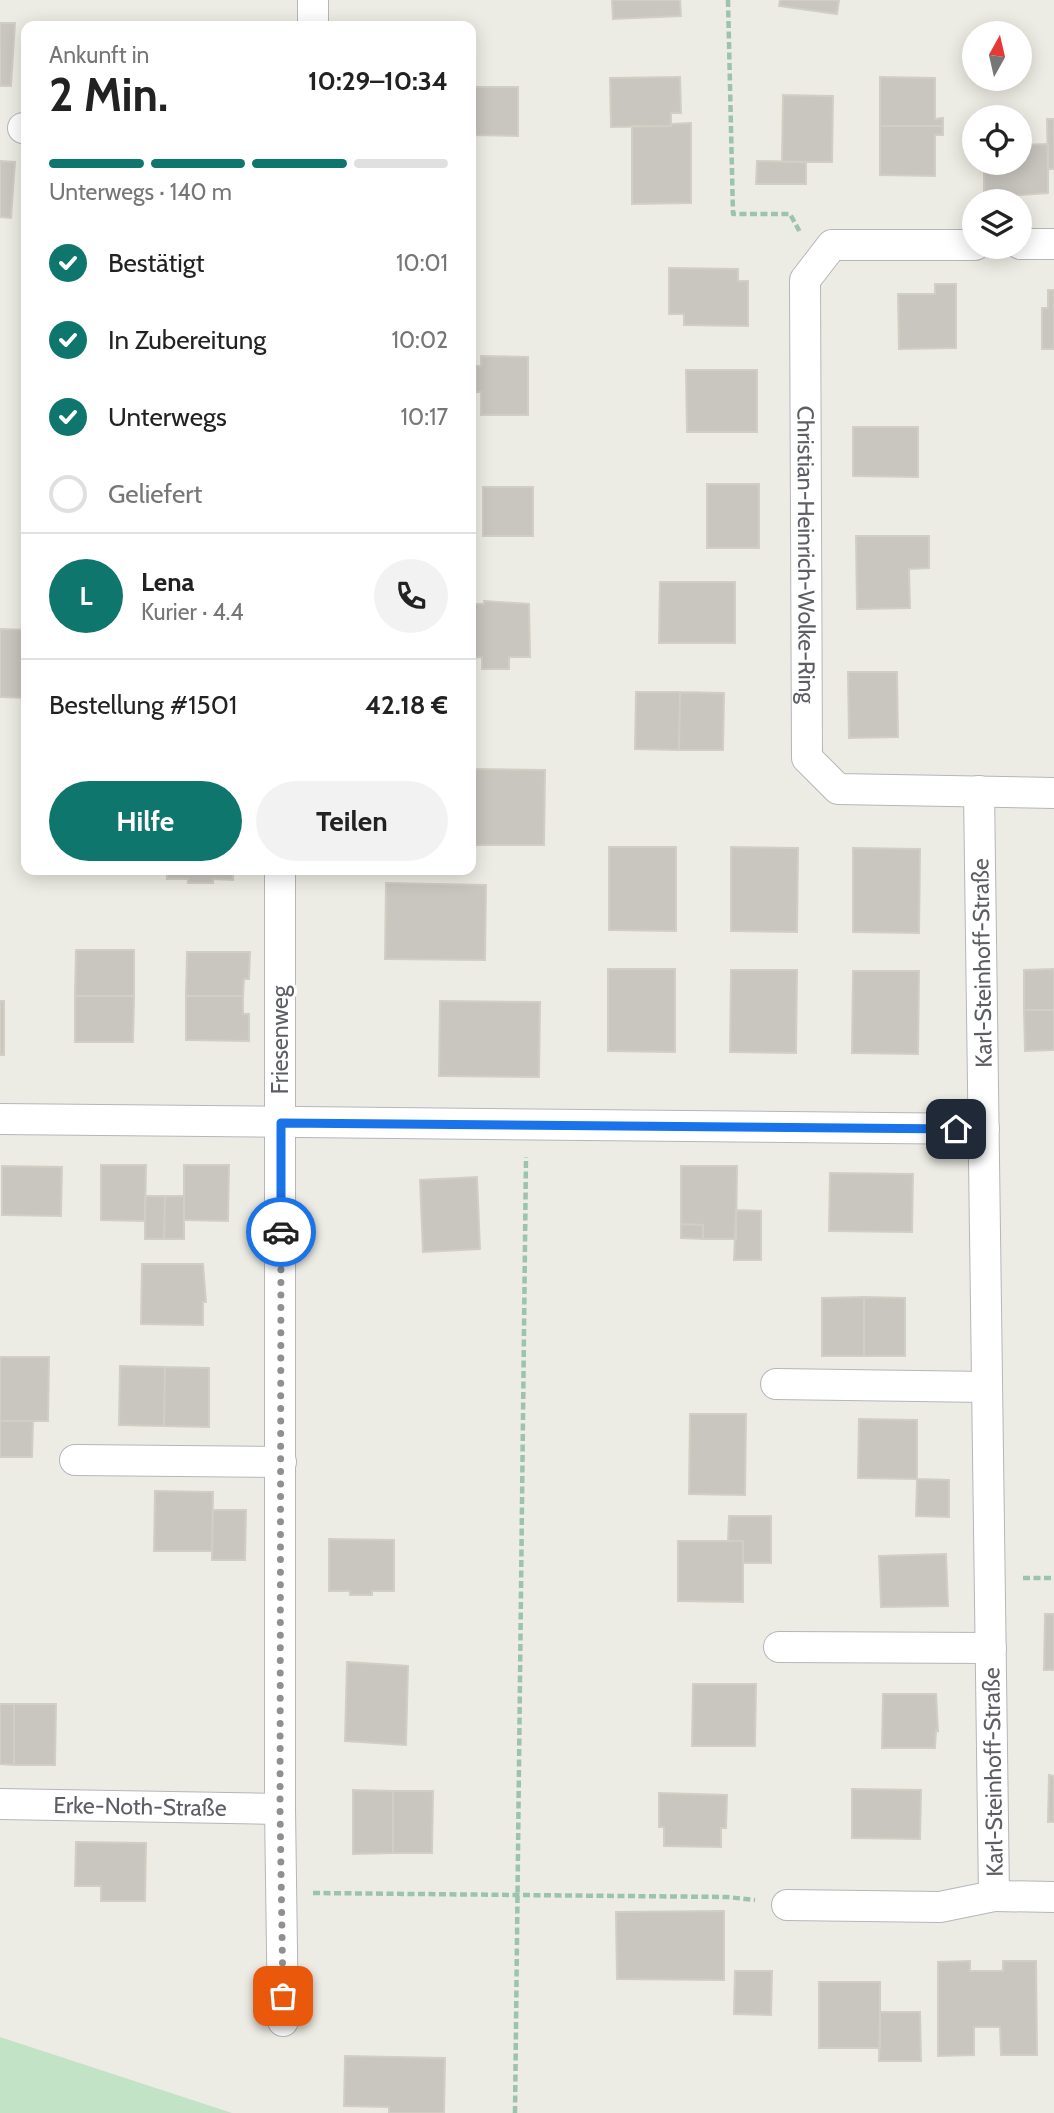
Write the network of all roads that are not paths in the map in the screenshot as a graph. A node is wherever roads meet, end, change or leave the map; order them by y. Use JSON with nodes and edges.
{"nodes":[{"id":1,"x":313,"y":0,"type":"edge"},
{"id":2,"x":313,"y":21,"type":"edge"},
{"id":3,"x":962,"y":244,"type":"edge"},
{"id":4,"x":1032,"y":244,"type":"edge"},
{"id":5,"x":1054,"y":244,"type":"edge"},
{"id":6,"x":979,"y":791,"type":"junction"},
{"id":7,"x":1054,"y":793,"type":"edge"},
{"id":8,"x":280,"y":875,"type":"edge"},
{"id":9,"x":0,"y":1119,"type":"edge"},
{"id":10,"x":281,"y":1123,"type":"junction"},
{"id":11,"x":984,"y":1129,"type":"junction"},
{"id":12,"x":776,"y":1384,"type":"dead end"},
{"id":13,"x":987,"y":1387,"type":"junction"},
{"id":14,"x":75,"y":1460,"type":"dead end"},
{"id":15,"x":281,"y":1462,"type":"junction"},
{"id":16,"x":779,"y":1647,"type":"dead end"},
{"id":17,"x":991,"y":1648,"type":"junction"},
{"id":18,"x":0,"y":1804,"type":"edge"},
{"id":19,"x":280,"y":1809,"type":"junction"},
{"id":20,"x":994,"y":1896,"type":"junction"},
{"id":21,"x":1054,"y":1897,"type":"edge"},
{"id":22,"x":787,"y":1905,"type":"road end"},
{"id":23,"x":283,"y":2021,"type":"dead end"}],
"edges":[{"from":1,"to":2,"type":"street"},
{"from":3,"to":6,"type":"street","name":"Christian-Heinrich-Wolke-Ring"},
{"from":4,"to":5,"type":"street"},
{"from":6,"to":7,"type":"street","name":"Christian-Heinrich-Wolke-Ring"},
{"from":6,"to":11,"type":"street","name":"Karl-Steinhoff-Straße"},
{"from":8,"to":10,"type":"street","name":"Friesenweg"},
{"from":9,"to":10,"type":"street"},
{"from":10,"to":11,"type":"street"},
{"from":10,"to":15,"type":"street","name":"Friesenweg"},
{"from":11,"to":13,"type":"street","name":"Karl-Steinhoff-Straße"},
{"from":12,"to":13,"type":"street"},
{"from":13,"to":17,"type":"street","name":"Karl-Steinhoff-Straße"},
{"from":14,"to":15,"type":"street"},
{"from":15,"to":19,"type":"street","name":"Friesenweg"},
{"from":16,"to":17,"type":"street","name":"Karl-Steinhoff-Straße"},
{"from":17,"to":20,"type":"street","name":"Karl-Steinhoff-Straße"},
{"from":18,"to":19,"type":"street","name":"Erke-Noth-Straße"},
{"from":19,"to":23,"type":"street","name":"Friesenweg"},
{"from":20,"to":21,"type":"street","name":"Karl-Steinhoff-Straße"},
{"from":20,"to":22,"type":"street","name":"Karl-Steinhoff-Straße"}]}
